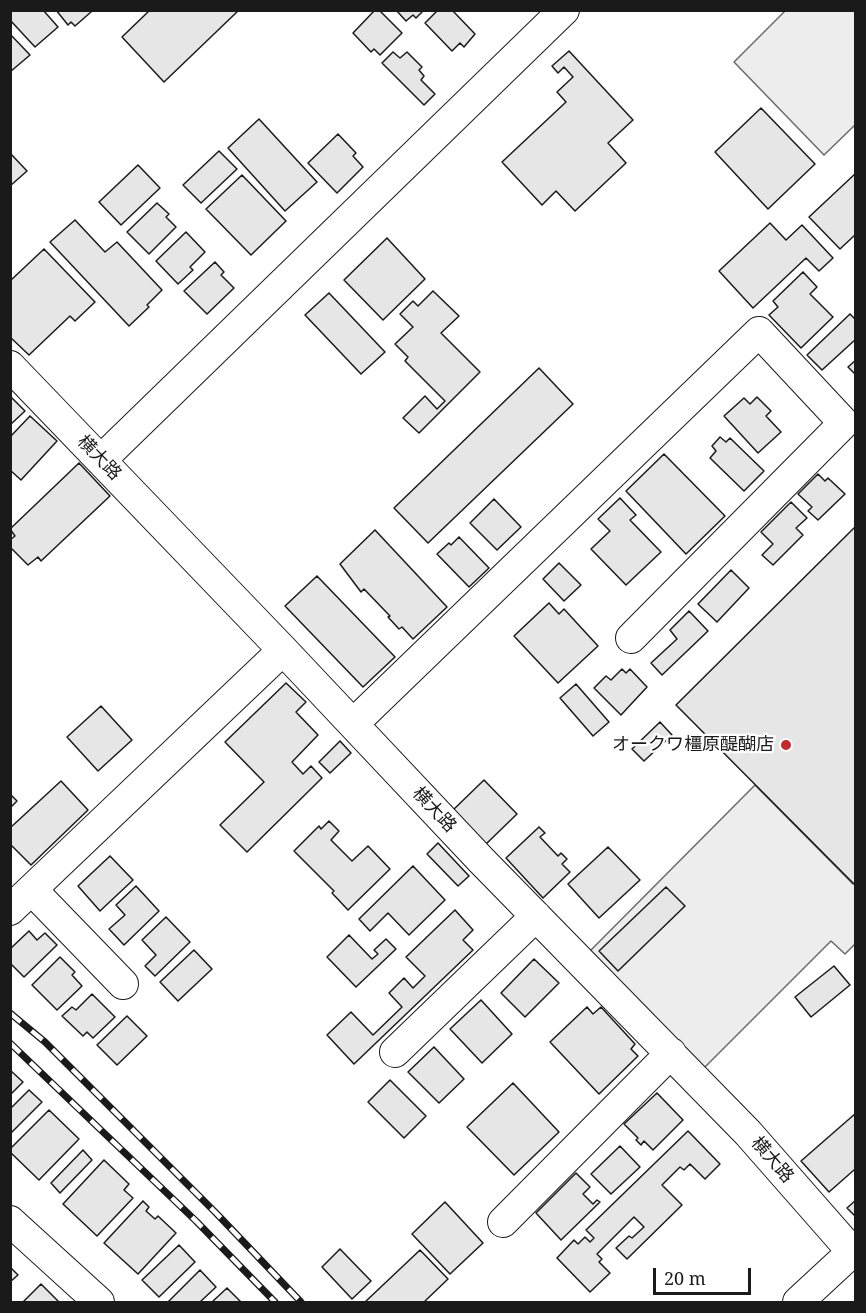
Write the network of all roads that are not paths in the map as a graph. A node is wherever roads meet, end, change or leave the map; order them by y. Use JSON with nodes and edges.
{"nodes":[{"id":1,"x":564,"y":10,"type":"edge"},
{"id":2,"x":10,"y":366,"type":"edge"},
{"id":3,"x":101,"y":460,"type":"junction"},
{"id":4,"x":631,"y":638,"type":"dead end"},
{"id":5,"x":283,"y":650,"type":"junction"},
{"id":6,"x":353,"y":724,"type":"junction"},
{"id":7,"x":21,"y":900,"type":"edge"},
{"id":8,"x":536,"y":916,"type":"junction"},
{"id":9,"x":123,"y":984,"type":"dead end"},
{"id":10,"x":396,"y":1052,"type":"dead end"},
{"id":11,"x":671,"y":1053,"type":"junction"},
{"id":12,"x":10,"y":1221,"type":"edge"},
{"id":13,"x":503,"y":1222,"type":"dead end"},
{"id":14,"x":854,"y":1254,"type":"edge"},
{"id":15,"x":99,"y":1302,"type":"edge"},
{"id":16,"x":798,"y":1302,"type":"edge"}],
"edges":[{"from":1,"to":3,"type":"street"},
{"from":2,"to":3,"type":"street","name":"横大路"},
{"from":3,"to":5,"type":"street","name":"横大路"},
{"from":4,"to":6,"type":"street"},
{"from":5,"to":6,"type":"street","name":"横大路"},
{"from":5,"to":7,"type":"street"},
{"from":6,"to":8,"type":"street","name":"横大路"},
{"from":7,"to":9,"type":"street"},
{"from":8,"to":10,"type":"street"},
{"from":8,"to":11,"type":"street","name":"横大路"},
{"from":11,"to":13,"type":"street"},
{"from":11,"to":14,"type":"street","name":"横大路"},
{"from":12,"to":15,"type":"street"},
{"from":14,"to":16,"type":"street"}]}
